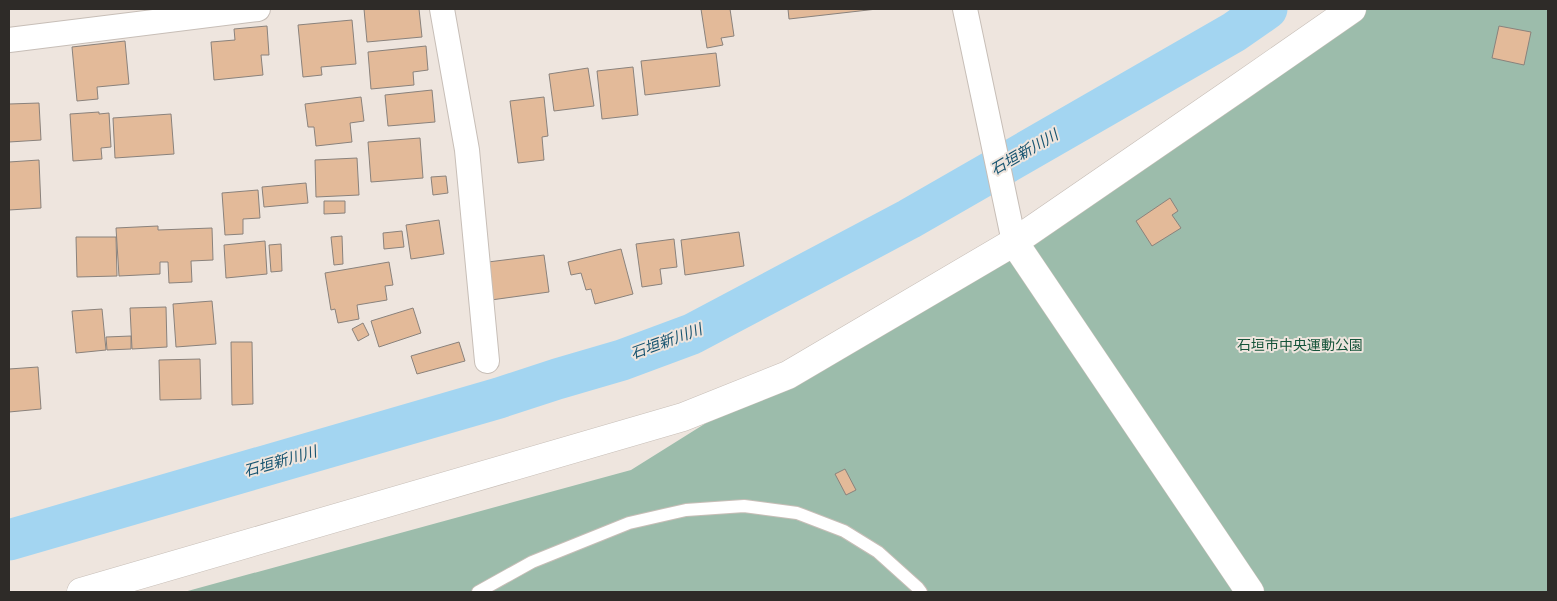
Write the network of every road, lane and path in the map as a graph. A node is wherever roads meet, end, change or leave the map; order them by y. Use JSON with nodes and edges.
{"nodes":[{"id":1,"x":258,"y":9,"type":"edge"},
{"id":2,"x":442,"y":9,"type":"edge"},
{"id":3,"x":965,"y":9,"type":"edge"},
{"id":4,"x":1352,"y":9,"type":"edge"},
{"id":5,"x":9,"y":40,"type":"edge"},
{"id":6,"x":1014,"y":242,"type":"junction"},
{"id":7,"x":486,"y":361,"type":"dead end"},
{"id":8,"x":81,"y":592,"type":"edge"},
{"id":9,"x":478,"y":592,"type":"edge"},
{"id":10,"x":921,"y":592,"type":"edge"},
{"id":11,"x":1250,"y":592,"type":"edge"}],
"edges":[{"from":1,"to":5,"type":"street"},
{"from":2,"to":7,"type":"street"},
{"from":3,"to":6,"type":"street"},
{"from":4,"to":6,"type":"street"},
{"from":6,"to":8,"type":"street"},
{"from":6,"to":11,"type":"street"},
{"from":9,"to":10,"type":"lane"}]}
